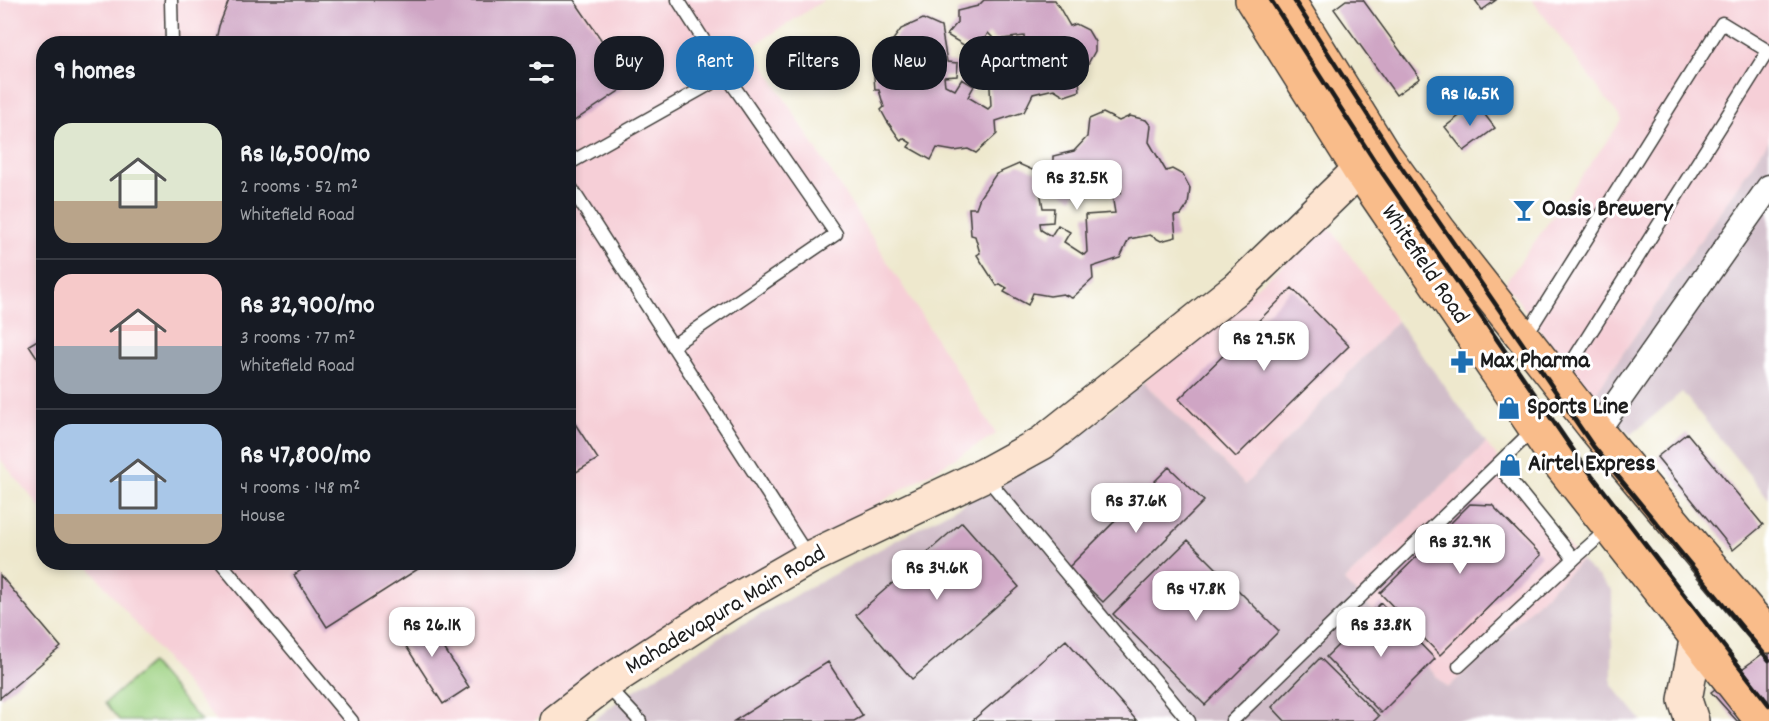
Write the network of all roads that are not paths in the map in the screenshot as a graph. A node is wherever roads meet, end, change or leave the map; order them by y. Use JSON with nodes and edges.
{"nodes":[{"id":1,"x":171,"y":0,"type":"edge"},
{"id":2,"x":678,"y":0,"type":"edge"},
{"id":3,"x":1252,"y":0,"type":"edge"},
{"id":4,"x":1288,"y":0,"type":"edge"},
{"id":5,"x":172,"y":36,"type":"edge"},
{"id":6,"x":701,"y":36,"type":"edge"},
{"id":7,"x":699,"y":90,"type":"edge"},
{"id":8,"x":736,"y":90,"type":"edge"},
{"id":9,"x":576,"y":159,"type":"edge"},
{"id":10,"x":1359,"y":170,"type":"junction"},
{"id":11,"x":1769,"y":187,"type":"edge"},
{"id":12,"x":576,"y":196,"type":"edge"},
{"id":13,"x":1524,"y":338,"type":"junction"},
{"id":14,"x":672,"y":346,"type":"junction"},
{"id":15,"x":1559,"y":383,"type":"junction"},
{"id":16,"x":1535,"y":428,"type":"junction"},
{"id":17,"x":1597,"y":431,"type":"junction"},
{"id":18,"x":1498,"y":465,"type":"junction"},
{"id":19,"x":984,"y":475,"type":"junction"},
{"id":20,"x":1609,"y":528,"type":"junction"},
{"id":21,"x":809,"y":558,"type":"junction"},
{"id":22,"x":1574,"y":559,"type":"junction"},
{"id":23,"x":227,"y":570,"type":"edge"},
{"id":24,"x":1763,"y":619,"type":"edge"},
{"id":25,"x":1696,"y":640,"type":"junction"},
{"id":26,"x":1459,"y":666,"type":"dead end"},
{"id":27,"x":605,"y":684,"type":"junction"},
{"id":28,"x":352,"y":721,"type":"edge"},
{"id":29,"x":557,"y":721,"type":"edge"},
{"id":30,"x":640,"y":721,"type":"edge"},
{"id":31,"x":1189,"y":721,"type":"edge"},
{"id":32,"x":1232,"y":721,"type":"edge"},
{"id":33,"x":1692,"y":721,"type":"edge"},
{"id":34,"x":1762,"y":721,"type":"edge"}],
"edges":[{"from":1,"to":5,"type":"lane"},
{"from":2,"to":6,"type":"lane"},
{"from":3,"to":10,"type":"main road","name":"Whitefield Road"},
{"from":4,"to":13,"type":"main road","name":"Whitefield Road"},
{"from":7,"to":9,"type":"lane"},
{"from":8,"to":14,"type":"lane"},
{"from":10,"to":16,"type":"main road","name":"Whitefield Road"},
{"from":10,"to":19,"type":"street","name":"Mahadevapura Main Road"},
{"from":11,"to":17,"type":"street"},
{"from":12,"to":14,"type":"lane"},
{"from":13,"to":15,"type":"main road","name":"Whitefield Road"},
{"from":13,"to":15,"type":"lane"},
{"from":14,"to":21,"type":"lane"},
{"from":15,"to":17,"type":"main road","name":"Whitefield Road"},
{"from":16,"to":18,"type":"lane"},
{"from":16,"to":20,"type":"main road","name":"Whitefield Road"},
{"from":17,"to":24,"type":"main road","name":"Whitefield Road"},
{"from":18,"to":22,"type":"lane"},
{"from":18,"to":32,"type":"lane"},
{"from":19,"to":21,"type":"street","name":"Mahadevapura Main Road"},
{"from":19,"to":31,"type":"lane"},
{"from":20,"to":22,"type":"lane"},
{"from":20,"to":25,"type":"main road","name":"Whitefield Road"},
{"from":21,"to":27,"type":"street","name":"Mahadevapura Main Road"},
{"from":22,"to":26,"type":"lane"},
{"from":23,"to":28,"type":"lane"},
{"from":25,"to":33,"type":"street"},
{"from":25,"to":34,"type":"main road","name":"Whitefield Road"},
{"from":27,"to":29,"type":"street","name":"Mahadevapura Main Road"},
{"from":27,"to":30,"type":"lane"}]}
